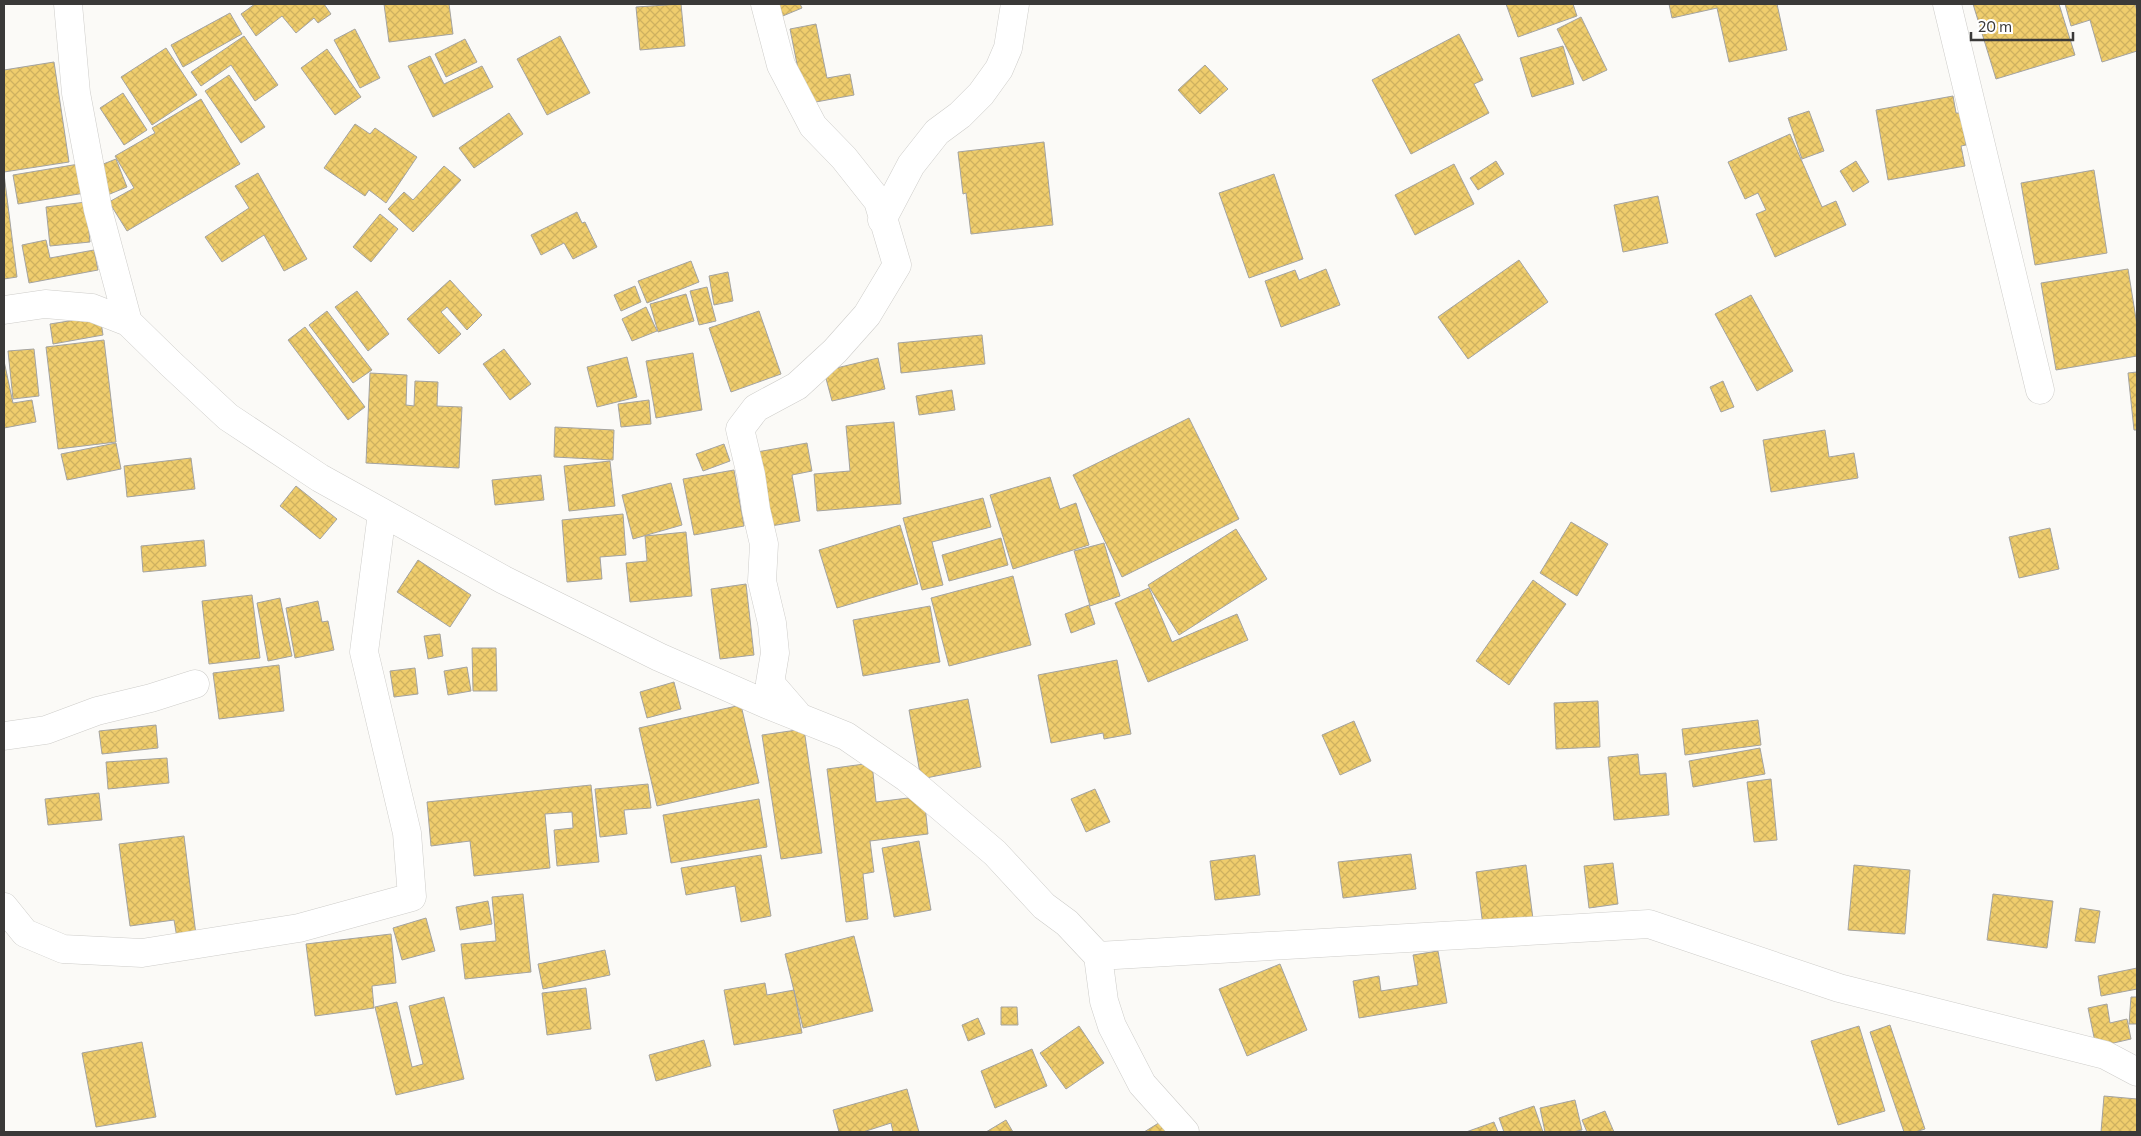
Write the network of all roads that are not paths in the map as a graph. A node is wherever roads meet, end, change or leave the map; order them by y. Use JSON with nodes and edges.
{"nodes":[{"id":1,"x":68,"y":4,"type":"edge"},
{"id":2,"x":765,"y":4,"type":"edge"},
{"id":3,"x":1016,"y":4,"type":"edge"},
{"id":4,"x":1947,"y":4,"type":"edge"},
{"id":5,"x":882,"y":220,"type":"junction"},
{"id":6,"x":4,"y":310,"type":"edge"},
{"id":7,"x":128,"y":322,"type":"junction"},
{"id":8,"x":2040,"y":390,"type":"dead end"},
{"id":9,"x":382,"y":512,"type":"junction"},
{"id":10,"x":195,"y":684,"type":"dead end"},
{"id":11,"x":802,"y":719,"type":"junction"},
{"id":12,"x":4,"y":736,"type":"edge"},
{"id":13,"x":4,"y":907,"type":"edge"},
{"id":14,"x":1098,"y":956,"type":"junction"},
{"id":15,"x":2137,"y":1072,"type":"edge"},
{"id":16,"x":1185,"y":1132,"type":"edge"}],
"edges":[{"from":1,"to":7,"type":"street"},
{"from":2,"to":5,"type":"street"},
{"from":3,"to":5,"type":"street"},
{"from":4,"to":8,"type":"street"},
{"from":5,"to":11,"type":"street"},
{"from":6,"to":7,"type":"street"},
{"from":7,"to":9,"type":"street"},
{"from":9,"to":11,"type":"street"},
{"from":9,"to":13,"type":"street"},
{"from":10,"to":12,"type":"street"},
{"from":11,"to":14,"type":"street"},
{"from":14,"to":15,"type":"street"},
{"from":14,"to":16,"type":"street"}]}
